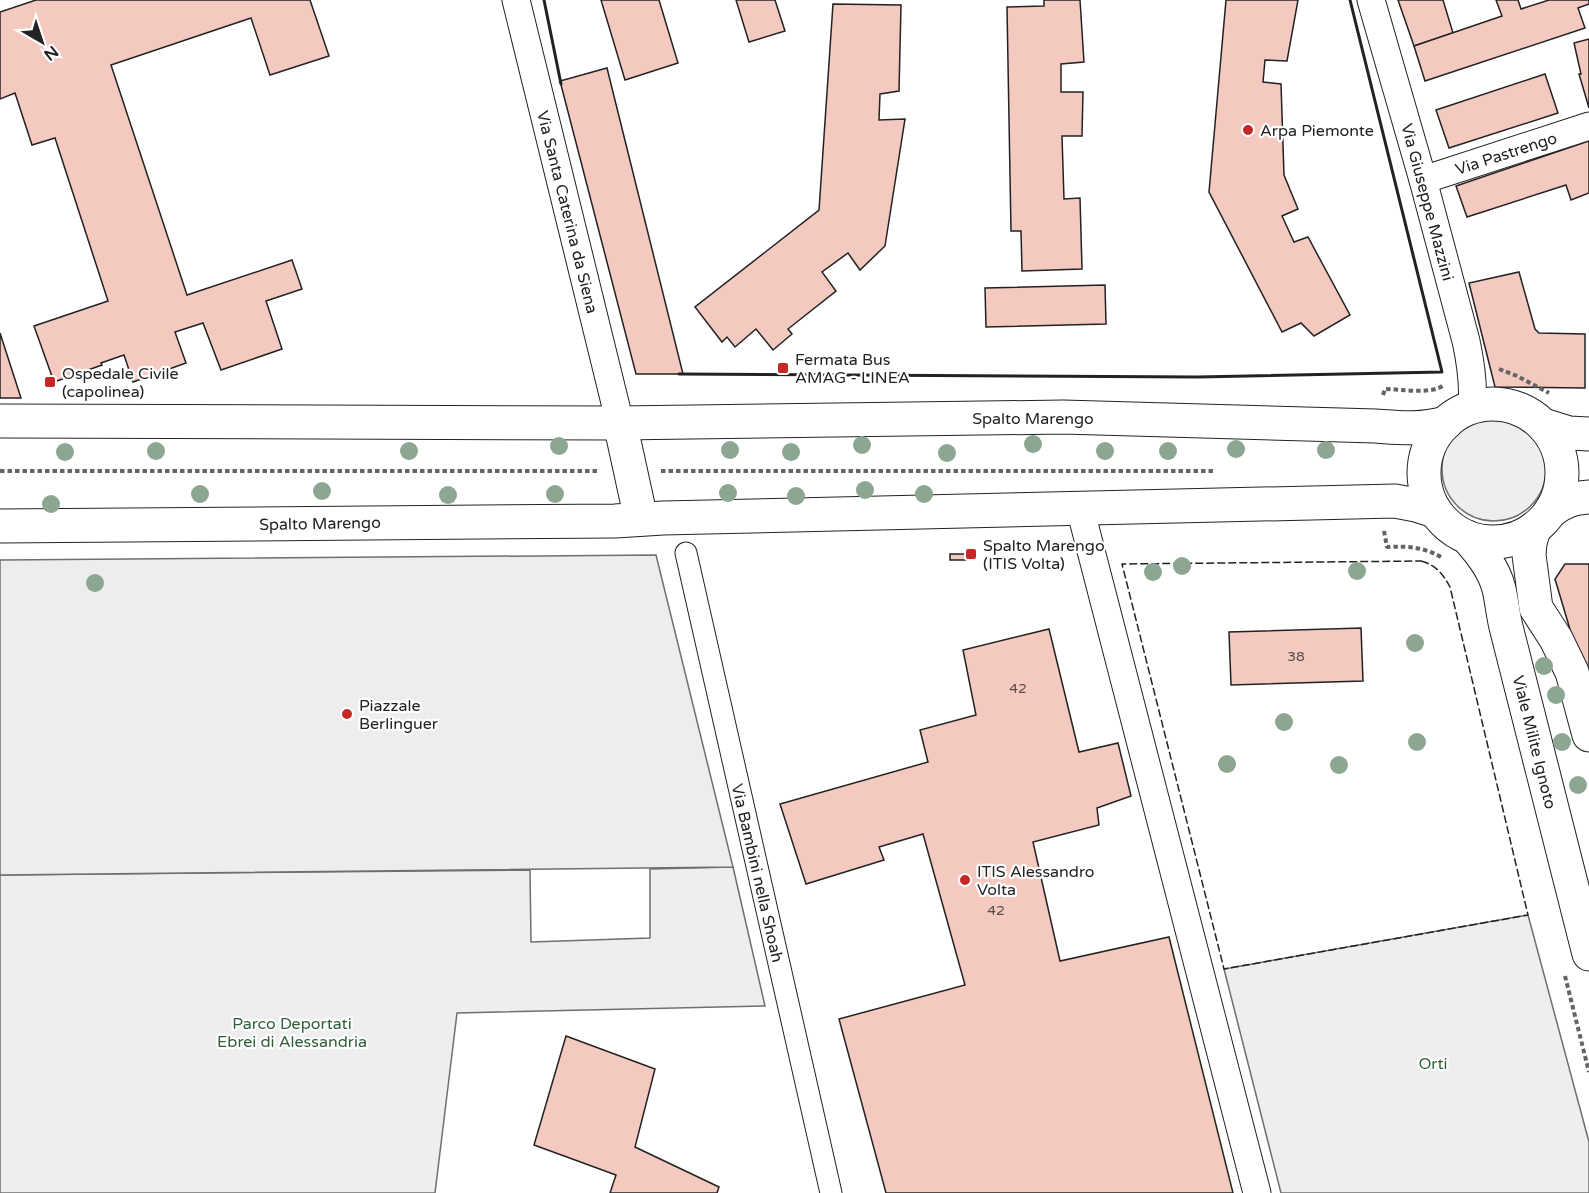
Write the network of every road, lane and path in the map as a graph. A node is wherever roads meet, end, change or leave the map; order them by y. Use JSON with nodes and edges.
{"nodes":[{"id":1,"x":516,"y":0,"type":"edge"},
{"id":2,"x":1371,"y":0,"type":"edge"},
{"id":3,"x":1589,"y":126,"type":"edge"},
{"id":4,"x":1423,"y":180,"type":"junction"},
{"id":5,"x":1472,"y":366,"type":"junction"},
{"id":6,"x":1448,"y":380,"type":"dead end"},
{"id":7,"x":1381,"y":399,"type":"dead end"},
{"id":8,"x":1549,"y":410,"type":"junction"},
{"id":9,"x":1459,"y":415,"type":"junction"},
{"id":10,"x":0,"y":421,"type":"edge"},
{"id":11,"x":620,"y":423,"type":"junction"},
{"id":12,"x":1589,"y":434,"type":"edge"},
{"id":13,"x":0,"y":471,"type":"edge"},
{"id":14,"x":630,"y":471,"type":"junction"},
{"id":15,"x":1225,"y":471,"type":"dead end"},
{"id":16,"x":1589,"y":497,"type":"edge"},
{"id":17,"x":1080,"y":508,"type":"junction"},
{"id":18,"x":1435,"y":511,"type":"junction"},
{"id":19,"x":641,"y":519,"type":"junction"},
{"id":20,"x":1542,"y":520,"type":"junction"},
{"id":21,"x":0,"y":526,"type":"edge"},
{"id":22,"x":1387,"y":547,"type":"dead end"},
{"id":23,"x":1456,"y":549,"type":"junction"},
{"id":24,"x":686,"y":553,"type":"dead end"},
{"id":25,"x":1589,"y":735,"type":"edge"},
{"id":26,"x":1589,"y":954,"type":"edge"},
{"id":27,"x":831,"y":1193,"type":"edge"},
{"id":28,"x":1257,"y":1193,"type":"edge"}],
"edges":[{"from":1,"to":11,"type":"street","name":"Via Santa Caterina da Siena"},
{"from":2,"to":4,"type":"street","name":"Via Giuseppe Mazzini"},
{"from":3,"to":4,"type":"street","name":"Via Pastrengo"},
{"from":4,"to":5,"type":"street","name":"Via Giuseppe Mazzini"},
{"from":5,"to":8,"type":"path"},
{"from":5,"to":9,"type":"street","name":"Via Giuseppe Mazzini"},
{"from":6,"to":7,"type":"path"},
{"from":8,"to":9,"type":"main road"},
{"from":8,"to":12,"type":"main road"},
{"from":8,"to":20,"type":"main road"},
{"from":9,"to":11,"type":"main road","name":"Spalto Marengo"},
{"from":9,"to":18,"type":"main road"},
{"from":10,"to":11,"type":"main road","name":"Spalto Marengo"},
{"from":11,"to":14,"type":"main road"},
{"from":13,"to":14,"type":"path"},
{"from":14,"to":15,"type":"path"},
{"from":14,"to":19,"type":"main road"},
{"from":16,"to":20,"type":"main road"},
{"from":17,"to":18,"type":"main road","name":"Spalto Marengo"},
{"from":17,"to":19,"type":"main road","name":"Spalto Marengo"},
{"from":17,"to":28,"type":"street"},
{"from":18,"to":23,"type":"main road"},
{"from":19,"to":21,"type":"main road","name":"Spalto Marengo"},
{"from":20,"to":23,"type":"main road"},
{"from":20,"to":25,"type":"main road"},
{"from":22,"to":23,"type":"path"},
{"from":23,"to":26,"type":"main road","name":"Viale Milite Ignoto"},
{"from":24,"to":27,"type":"street","name":"Via Bambini nella Shoah"}]}
